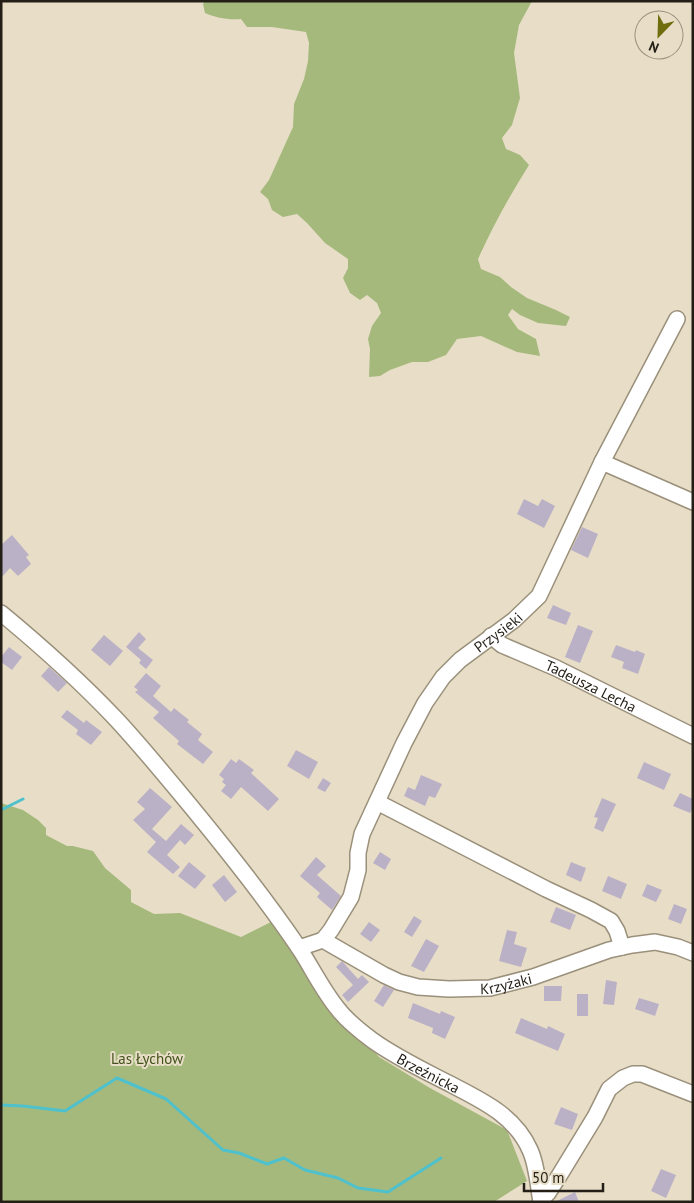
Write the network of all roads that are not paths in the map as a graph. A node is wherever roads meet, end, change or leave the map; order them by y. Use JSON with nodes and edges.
{"nodes":[{"id":1,"x":677,"y":319,"type":"dead end"},
{"id":2,"x":602,"y":462,"type":"junction"},
{"id":3,"x":693,"y":502,"type":"edge"},
{"id":4,"x":1,"y":613,"type":"edge"},
{"id":5,"x":491,"y":636,"type":"junction"},
{"id":6,"x":693,"y":736,"type":"edge"},
{"id":7,"x":377,"y":802,"type":"junction"},
{"id":8,"x":323,"y":940,"type":"junction"},
{"id":9,"x":622,"y":947,"type":"junction"},
{"id":10,"x":299,"y":948,"type":"junction"},
{"id":11,"x":693,"y":953,"type":"edge"},
{"id":12,"x":693,"y":1094,"type":"edge"},
{"id":13,"x":541,"y":1201,"type":"edge"}],
"edges":[{"from":1,"to":2,"type":"street","name":"Przysieki"},
{"from":2,"to":3,"type":"street"},
{"from":2,"to":5,"type":"street","name":"Przysieki"},
{"from":4,"to":10,"type":"street","name":"Brzeźnicka"},
{"from":5,"to":6,"type":"street","name":"Tadeusza Lecha"},
{"from":5,"to":7,"type":"street","name":"Przysieki"},
{"from":7,"to":8,"type":"street","name":"Przysieki"},
{"from":7,"to":9,"type":"street"},
{"from":8,"to":9,"type":"street","name":"Krzyżaki"},
{"from":8,"to":10,"type":"street"},
{"from":9,"to":11,"type":"street","name":"Krzyżaki"},
{"from":10,"to":13,"type":"street","name":"Brzeźnicka"},
{"from":12,"to":13,"type":"street"}]}
